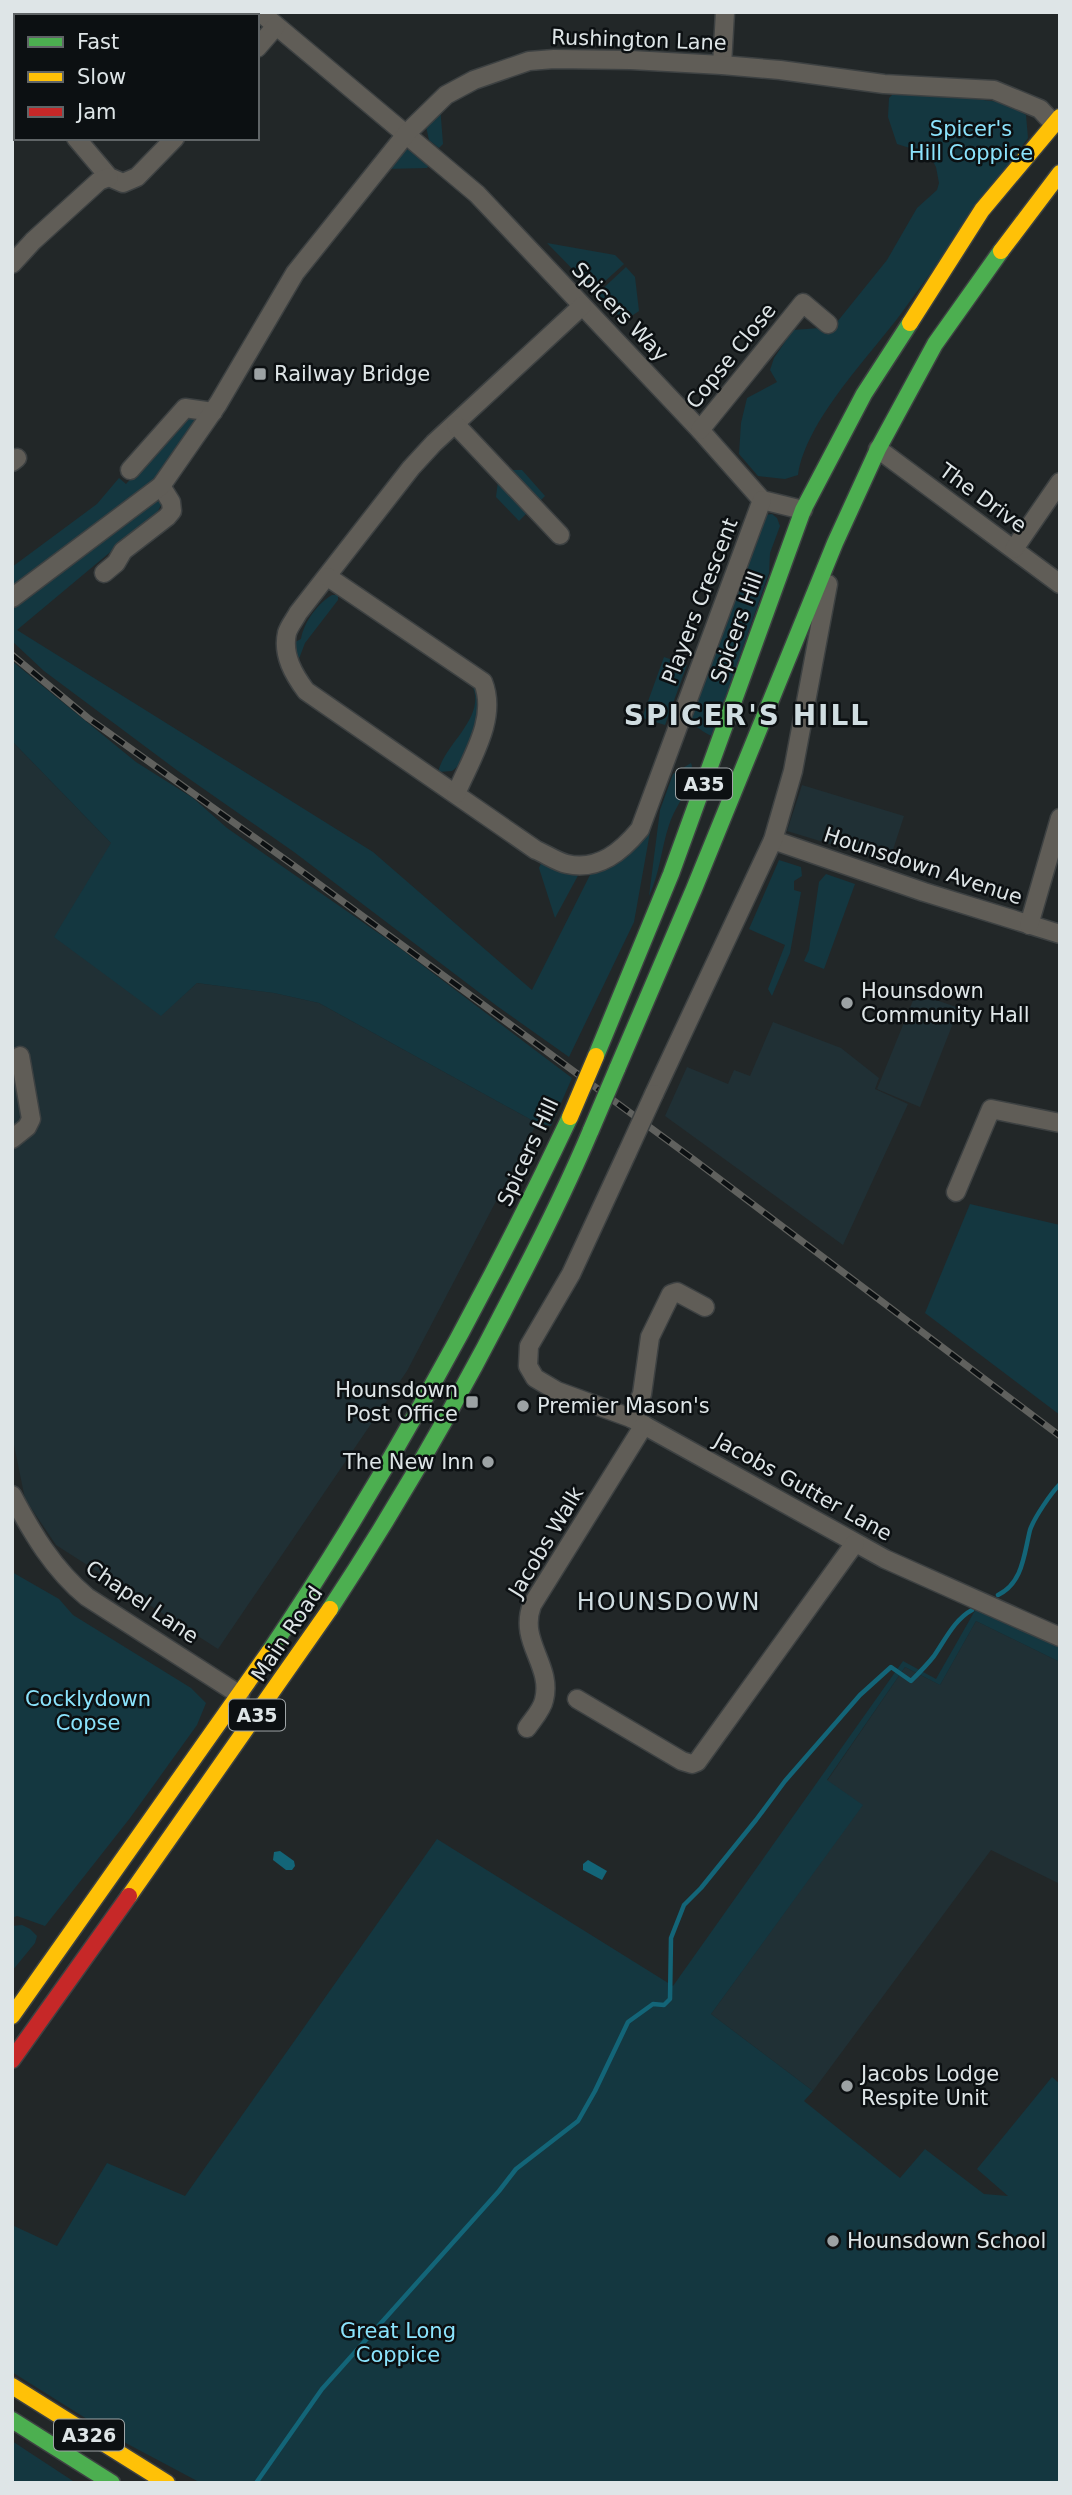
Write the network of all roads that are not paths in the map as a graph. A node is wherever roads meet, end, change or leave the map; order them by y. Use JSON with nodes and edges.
{"nodes":[{"id":1,"x":260,"y":12,"type":"edge"},
{"id":2,"x":725,"y":12,"type":"edge"},
{"id":3,"x":275,"y":19,"type":"edge"},
{"id":4,"x":259,"y":45,"type":"edge"},
{"id":5,"x":722,"y":65,"type":"junction"},
{"id":6,"x":1057,"y":121,"type":"edge"},
{"id":7,"x":407,"y":134,"type":"junction"},
{"id":8,"x":78,"y":140,"type":"edge"},
{"id":9,"x":172,"y":140,"type":"edge"},
{"id":10,"x":1060,"y":173,"type":"edge"},
{"id":11,"x":118,"y":184,"type":"junction"},
{"id":12,"x":12,"y":264,"type":"edge"},
{"id":13,"x":582,"y":306,"type":"junction"},
{"id":14,"x":828,"y":324,"type":"dead end"},
{"id":15,"x":213,"y":412,"type":"junction"},
{"id":16,"x":456,"y":425,"type":"junction"},
{"id":17,"x":700,"y":430,"type":"junction"},
{"id":18,"x":878,"y":449,"type":"junction"},
{"id":19,"x":131,"y":470,"type":"dead end"},
{"id":20,"x":1060,"y":482,"type":"edge"},
{"id":21,"x":161,"y":486,"type":"junction"},
{"id":22,"x":762,"y":500,"type":"junction"},
{"id":23,"x":803,"y":510,"type":"junction"},
{"id":24,"x":560,"y":535,"type":"dead end"},
{"id":25,"x":835,"y":543,"type":"junction"},
{"id":26,"x":1014,"y":549,"type":"junction"},
{"id":27,"x":104,"y":573,"type":"dead end"},
{"id":28,"x":328,"y":577,"type":"junction"},
{"id":29,"x":1060,"y":584,"type":"edge"},
{"id":30,"x":12,"y":598,"type":"edge"},
{"id":31,"x":456,"y":794,"type":"junction"},
{"id":32,"x":1060,"y":818,"type":"edge"},
{"id":33,"x":773,"y":840,"type":"junction"},
{"id":34,"x":1029,"y":925,"type":"junction"},
{"id":35,"x":1060,"y":934,"type":"edge"},
{"id":36,"x":20,"y":1056,"type":"dead end"},
{"id":37,"x":1060,"y":1123,"type":"edge"},
{"id":38,"x":12,"y":1139,"type":"edge"},
{"id":39,"x":956,"y":1192,"type":"dead end"},
{"id":40,"x":705,"y":1307,"type":"dead end"},
{"id":41,"x":457,"y":1344,"type":"joint"},
{"id":42,"x":638,"y":1421,"type":"junction"},
{"id":43,"x":12,"y":1495,"type":"edge"},
{"id":44,"x":22,"y":1531,"type":"edge"},
{"id":45,"x":855,"y":1543,"type":"junction"},
{"id":46,"x":1060,"y":1637,"type":"edge"},
{"id":47,"x":240,"y":1695,"type":"junction"},
{"id":48,"x":577,"y":1699,"type":"dead end"},
{"id":49,"x":527,"y":1728,"type":"dead end"},
{"id":50,"x":60,"y":1947,"type":"junction"},
{"id":51,"x":12,"y":1991,"type":"edge"},
{"id":52,"x":12,"y":2015,"type":"edge"},
{"id":53,"x":12,"y":2060,"type":"edge"},
{"id":54,"x":12,"y":2386,"type":"edge"},
{"id":55,"x":12,"y":2420,"type":"edge"},
{"id":56,"x":111,"y":2483,"type":"edge"},
{"id":57,"x":167,"y":2483,"type":"edge"}],
"edges":[{"from":1,"to":3,"type":"street","name":"Spicers Way"},
{"from":2,"to":5,"type":"street"},
{"from":3,"to":4,"type":"street"},
{"from":3,"to":7,"type":"street","name":"Spicers Way"},
{"from":5,"to":6,"type":"street","name":"Rushington Lane"},
{"from":5,"to":7,"type":"street","name":"Rushington Lane"},
{"from":6,"to":23,"type":"main road","name":"Spicers Hill","number":"A35"},
{"from":7,"to":13,"type":"street","name":"Spicers Way"},
{"from":7,"to":15,"type":"street","name":"Rushington Lane"},
{"from":8,"to":11,"type":"street"},
{"from":9,"to":11,"type":"street"},
{"from":10,"to":18,"type":"main road","number":"A35"},
{"from":11,"to":12,"type":"street"},
{"from":13,"to":16,"type":"street","name":"Players Crescent"},
{"from":13,"to":17,"type":"street","name":"Spicers Way"},
{"from":14,"to":17,"type":"street","name":"Copse Close"},
{"from":15,"to":19,"type":"street"},
{"from":15,"to":21,"type":"street","name":"Rushington Lane"},
{"from":16,"to":24,"type":"street"},
{"from":16,"to":28,"type":"street","name":"Players Crescent"},
{"from":17,"to":22,"type":"street","name":"Spicers Way"},
{"from":18,"to":25,"type":"main road","number":"A35"},
{"from":18,"to":26,"type":"street","name":"The Drive"},
{"from":20,"to":26,"type":"street"},
{"from":21,"to":27,"type":"street"},
{"from":21,"to":30,"type":"street","name":"Rushington Lane"},
{"from":22,"to":23,"type":"street"},
{"from":22,"to":31,"type":"street","name":"Players Crescent"},
{"from":23,"to":41,"type":"main road","name":"Spicers Hill","number":"A35","bridge":true},
{"from":25,"to":33,"type":"street"},
{"from":25,"to":53,"type":"main road","name":"Main Road","number":"A35","bridge":true},
{"from":26,"to":29,"type":"street","name":"The Drive"},
{"from":28,"to":31,"type":"street"},
{"from":28,"to":31,"type":"street","name":"Players Crescent"},
{"from":32,"to":34,"type":"street"},
{"from":33,"to":34,"type":"street","name":"Hounsdown Avenue"},
{"from":33,"to":42,"type":"street","name":"Jacobs Gutter Lane","bridge":true},
{"from":34,"to":35,"type":"street","name":"Hounsdown Avenue"},
{"from":36,"to":38,"type":"street"},
{"from":37,"to":39,"type":"street"},
{"from":40,"to":42,"type":"street","name":"Jacobs Walk"},
{"from":41,"to":47,"type":"main road","name":"Main Road","number":"A35"},
{"from":42,"to":45,"type":"street","name":"Jacobs Gutter Lane"},
{"from":42,"to":49,"type":"street","name":"Jacobs Walk"},
{"from":43,"to":44,"type":"street","name":"Chapel Lane"},
{"from":44,"to":47,"type":"street","name":"Chapel Lane"},
{"from":45,"to":46,"type":"street","name":"Jacobs Gutter Lane"},
{"from":45,"to":48,"type":"street"},
{"from":47,"to":50,"type":"main road","name":"Main Road","number":"A35"},
{"from":50,"to":51,"type":"main road"},
{"from":50,"to":52,"type":"main road","name":"Main Road","number":"A35"},
{"from":54,"to":57,"type":"main road","number":"A326"},
{"from":55,"to":56,"type":"main road","number":"A326"}]}
